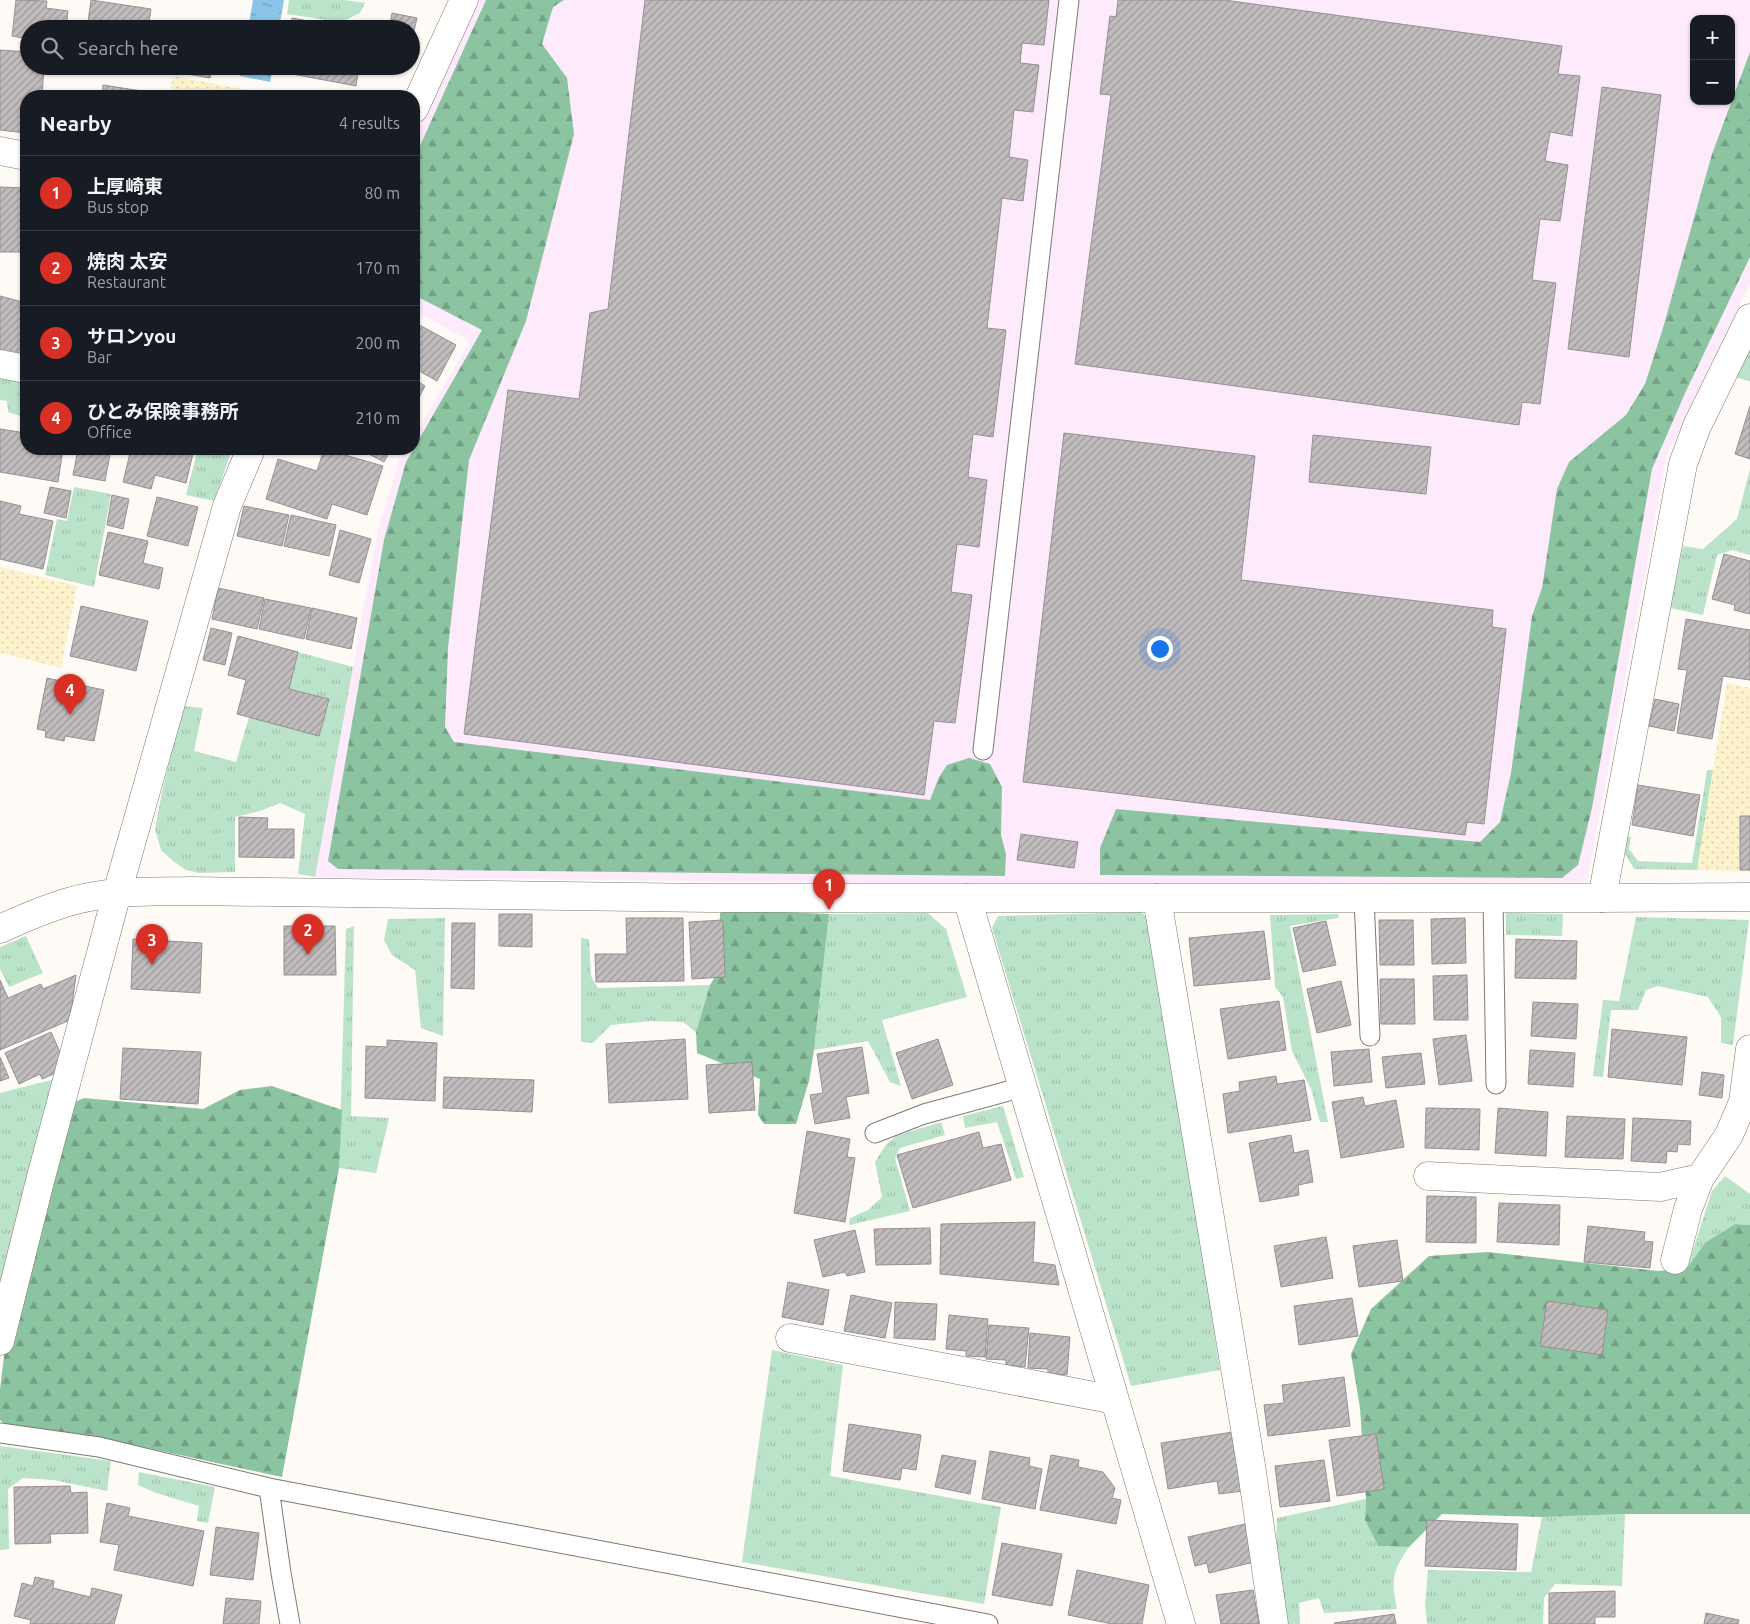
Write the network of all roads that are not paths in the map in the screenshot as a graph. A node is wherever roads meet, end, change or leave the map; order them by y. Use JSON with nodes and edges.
{"nodes":[{"id":1,"x":460,"y":0,"type":"edge"},
{"id":2,"x":464,"y":0,"type":"edge"},
{"id":3,"x":1069,"y":0,"type":"edge"},
{"id":4,"x":420,"y":95,"type":"edge"},
{"id":5,"x":0,"y":151,"type":"edge"},
{"id":6,"x":20,"y":155,"type":"edge"},
{"id":7,"x":1750,"y":318,"type":"edge"},
{"id":8,"x":0,"y":364,"type":"edge"},
{"id":9,"x":20,"y":368,"type":"edge"},
{"id":10,"x":248,"y":455,"type":"edge"},
{"id":11,"x":983,"y":750,"type":"dead end"},
{"id":12,"x":117,"y":893,"type":"junction"},
{"id":13,"x":1750,"y":896,"type":"edge"},
{"id":14,"x":967,"y":898,"type":"junction"},
{"id":15,"x":1157,"y":898,"type":"junction"},
{"id":16,"x":1364,"y":898,"type":"junction"},
{"id":17,"x":1494,"y":898,"type":"junction"},
{"id":18,"x":1602,"y":898,"type":"junction"},
{"id":19,"x":0,"y":929,"type":"edge"},
{"id":20,"x":1370,"y":1036,"type":"dead end"},
{"id":21,"x":1750,"y":1049,"type":"edge"},
{"id":22,"x":1496,"y":1084,"type":"dead end"},
{"id":23,"x":1023,"y":1087,"type":"junction"},
{"id":24,"x":875,"y":1133,"type":"dead end"},
{"id":25,"x":1428,"y":1176,"type":"dead end"},
{"id":26,"x":1700,"y":1178,"type":"junction"},
{"id":27,"x":1675,"y":1260,"type":"dead end"},
{"id":28,"x":790,"y":1338,"type":"dead end"},
{"id":29,"x":0,"y":1341,"type":"edge"},
{"id":30,"x":1115,"y":1400,"type":"junction"},
{"id":31,"x":0,"y":1433,"type":"edge"},
{"id":32,"x":269,"y":1488,"type":"junction"},
{"id":33,"x":290,"y":1624,"type":"edge"},
{"id":34,"x":988,"y":1624,"type":"edge"},
{"id":35,"x":1181,"y":1624,"type":"edge"},
{"id":36,"x":1274,"y":1624,"type":"edge"}],
"edges":[{"from":1,"to":2,"type":"street"},
{"from":2,"to":4,"type":"street"},
{"from":3,"to":11,"type":"lane"},
{"from":5,"to":6,"type":"street"},
{"from":7,"to":18,"type":"street"},
{"from":8,"to":9,"type":"street"},
{"from":10,"to":12,"type":"street"},
{"from":12,"to":14,"type":"street"},
{"from":12,"to":19,"type":"street"},
{"from":12,"to":29,"type":"street"},
{"from":13,"to":18,"type":"street"},
{"from":14,"to":15,"type":"street"},
{"from":14,"to":23,"type":"street"},
{"from":15,"to":16,"type":"street"},
{"from":15,"to":36,"type":"street"},
{"from":16,"to":17,"type":"street"},
{"from":16,"to":20,"type":"lane"},
{"from":17,"to":18,"type":"street"},
{"from":17,"to":22,"type":"lane"},
{"from":21,"to":26,"type":"street"},
{"from":23,"to":24,"type":"lane"},
{"from":23,"to":30,"type":"street"},
{"from":25,"to":26,"type":"street"},
{"from":26,"to":27,"type":"street"},
{"from":28,"to":30,"type":"street"},
{"from":30,"to":35,"type":"street"},
{"from":31,"to":32,"type":"lane"},
{"from":32,"to":33,"type":"lane"},
{"from":32,"to":34,"type":"lane"}]}
